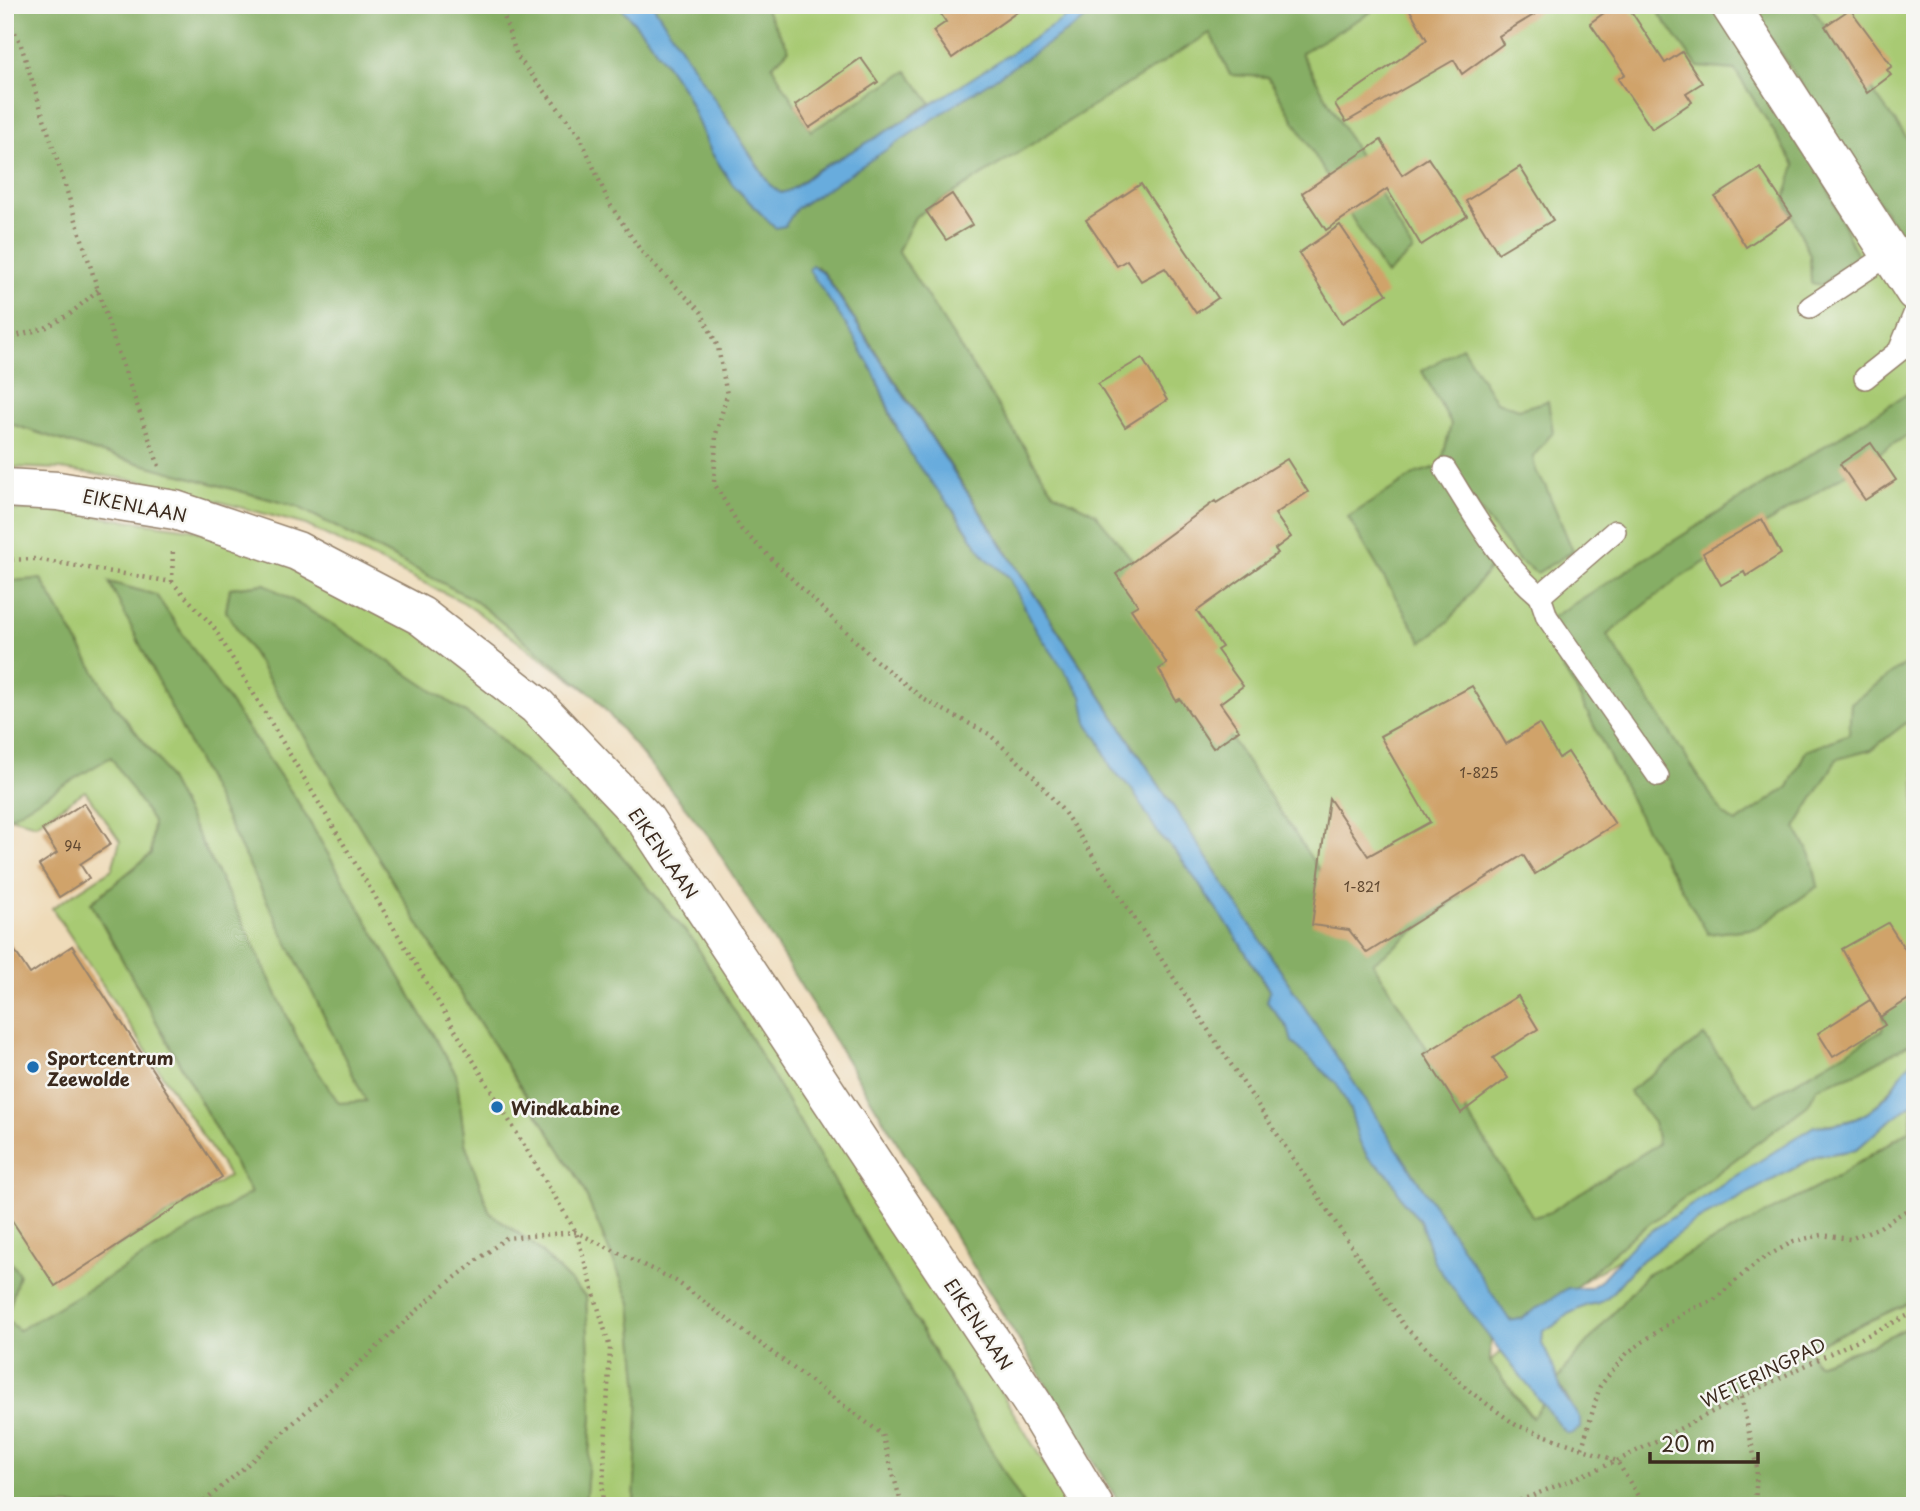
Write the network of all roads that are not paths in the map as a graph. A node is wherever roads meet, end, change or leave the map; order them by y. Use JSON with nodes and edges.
{"nodes":[{"id":1,"x":1730,"y":5,"type":"edge"},
{"id":2,"x":1890,"y":254,"type":"junction"},
{"id":3,"x":1915,"y":292,"type":"edge"},
{"id":4,"x":1810,"y":307,"type":"dead end"},
{"id":5,"x":1915,"y":313,"type":"edge"},
{"id":6,"x":1865,"y":378,"type":"dead end"},
{"id":7,"x":1445,"y":469,"type":"dead end"},
{"id":8,"x":5,"y":488,"type":"edge"},
{"id":9,"x":1615,"y":531,"type":"dead end"},
{"id":10,"x":1540,"y":596,"type":"junction"},
{"id":11,"x":1658,"y":776,"type":"dead end"},
{"id":12,"x":1094,"y":1506,"type":"edge"}],
"edges":[{"from":1,"to":2,"type":"street"},
{"from":2,"to":3,"type":"street"},
{"from":2,"to":4,"type":"lane"},
{"from":5,"to":6,"type":"lane"},
{"from":7,"to":10,"type":"lane"},
{"from":8,"to":12,"type":"street","name":"EIKENLAAN"},
{"from":9,"to":10,"type":"lane"},
{"from":10,"to":11,"type":"lane"}]}
